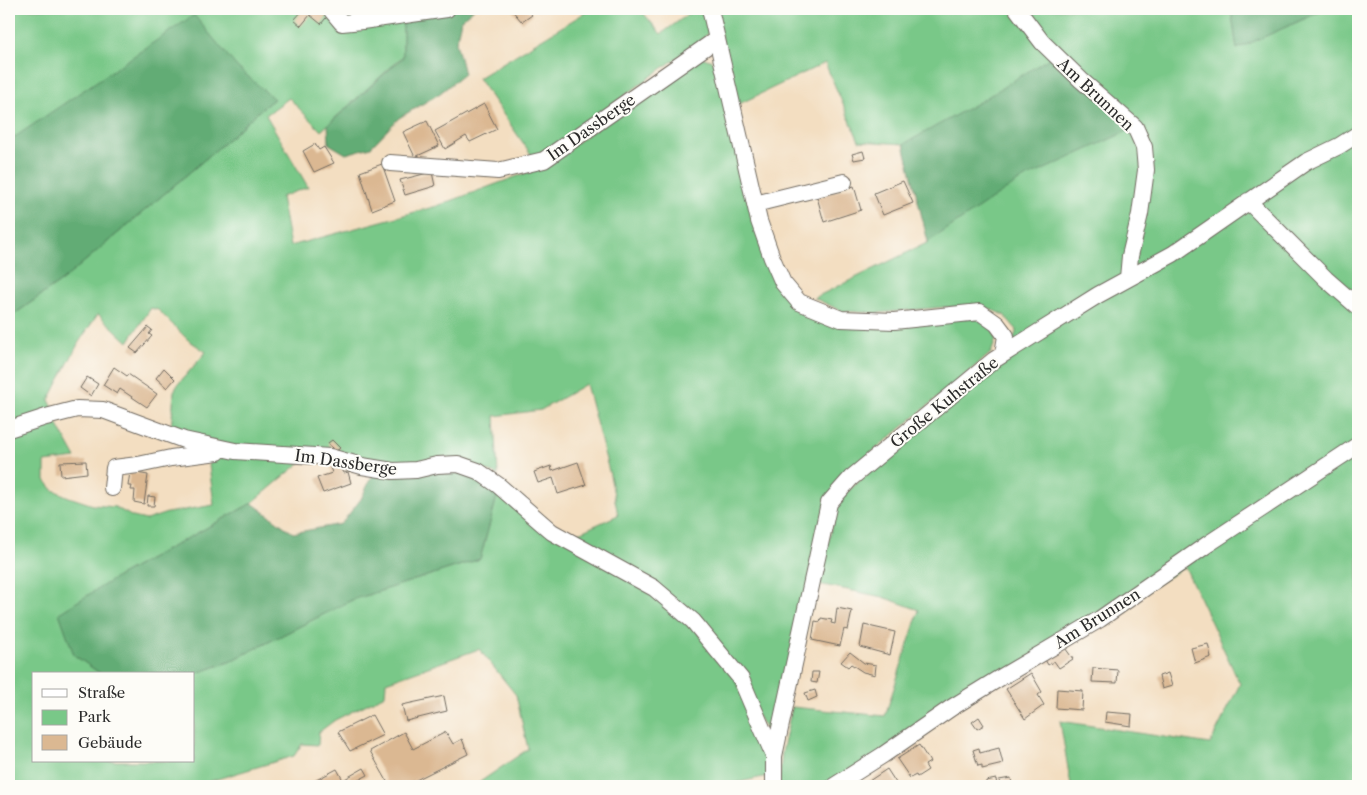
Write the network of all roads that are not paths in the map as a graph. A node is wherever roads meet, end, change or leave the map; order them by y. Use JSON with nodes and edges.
{"nodes":[{"id":1,"x":447,"y":9,"type":"edge"},
{"id":2,"x":710,"y":9,"type":"edge"},
{"id":3,"x":1018,"y":9,"type":"edge"},
{"id":4,"x":332,"y":11,"type":"dead end"},
{"id":5,"x":717,"y":40,"type":"junction"},
{"id":6,"x":1358,"y":134,"type":"edge"},
{"id":7,"x":390,"y":163,"type":"dead end"},
{"id":8,"x":844,"y":182,"type":"dead end"},
{"id":9,"x":1248,"y":201,"type":"junction"},
{"id":10,"x":755,"y":204,"type":"junction"},
{"id":11,"x":1128,"y":278,"type":"junction"},
{"id":12,"x":1358,"y":307,"type":"edge"},
{"id":13,"x":1003,"y":354,"type":"junction"},
{"id":14,"x":9,"y":430,"type":"edge"},
{"id":15,"x":1358,"y":445,"type":"edge"},
{"id":16,"x":235,"y":451,"type":"junction"},
{"id":17,"x":112,"y":488,"type":"dead end"},
{"id":18,"x":774,"y":756,"type":"junction"},
{"id":19,"x":774,"y":786,"type":"edge"},
{"id":20,"x":834,"y":786,"type":"edge"}],
"edges":[{"from":1,"to":4,"type":"street"},
{"from":2,"to":5,"type":"street","name":"Große Kuhstraße"},
{"from":3,"to":11,"type":"street","name":"Am Brunnen"},
{"from":5,"to":7,"type":"street","name":"Im Dassberge"},
{"from":5,"to":10,"type":"street","name":"Große Kuhstraße"},
{"from":6,"to":9,"type":"street"},
{"from":8,"to":10,"type":"street"},
{"from":9,"to":11,"type":"street"},
{"from":9,"to":12,"type":"street"},
{"from":10,"to":13,"type":"street","name":"Große Kuhstraße"},
{"from":11,"to":13,"type":"street"},
{"from":13,"to":18,"type":"street","name":"Große Kuhstraße"},
{"from":14,"to":16,"type":"street","name":"Im Dassberge"},
{"from":15,"to":20,"type":"street","name":"Am Brunnen"},
{"from":16,"to":17,"type":"street"},
{"from":16,"to":18,"type":"street","name":"Im Dassberge"},
{"from":18,"to":19,"type":"street","name":"Große Kuhstraße"}]}
